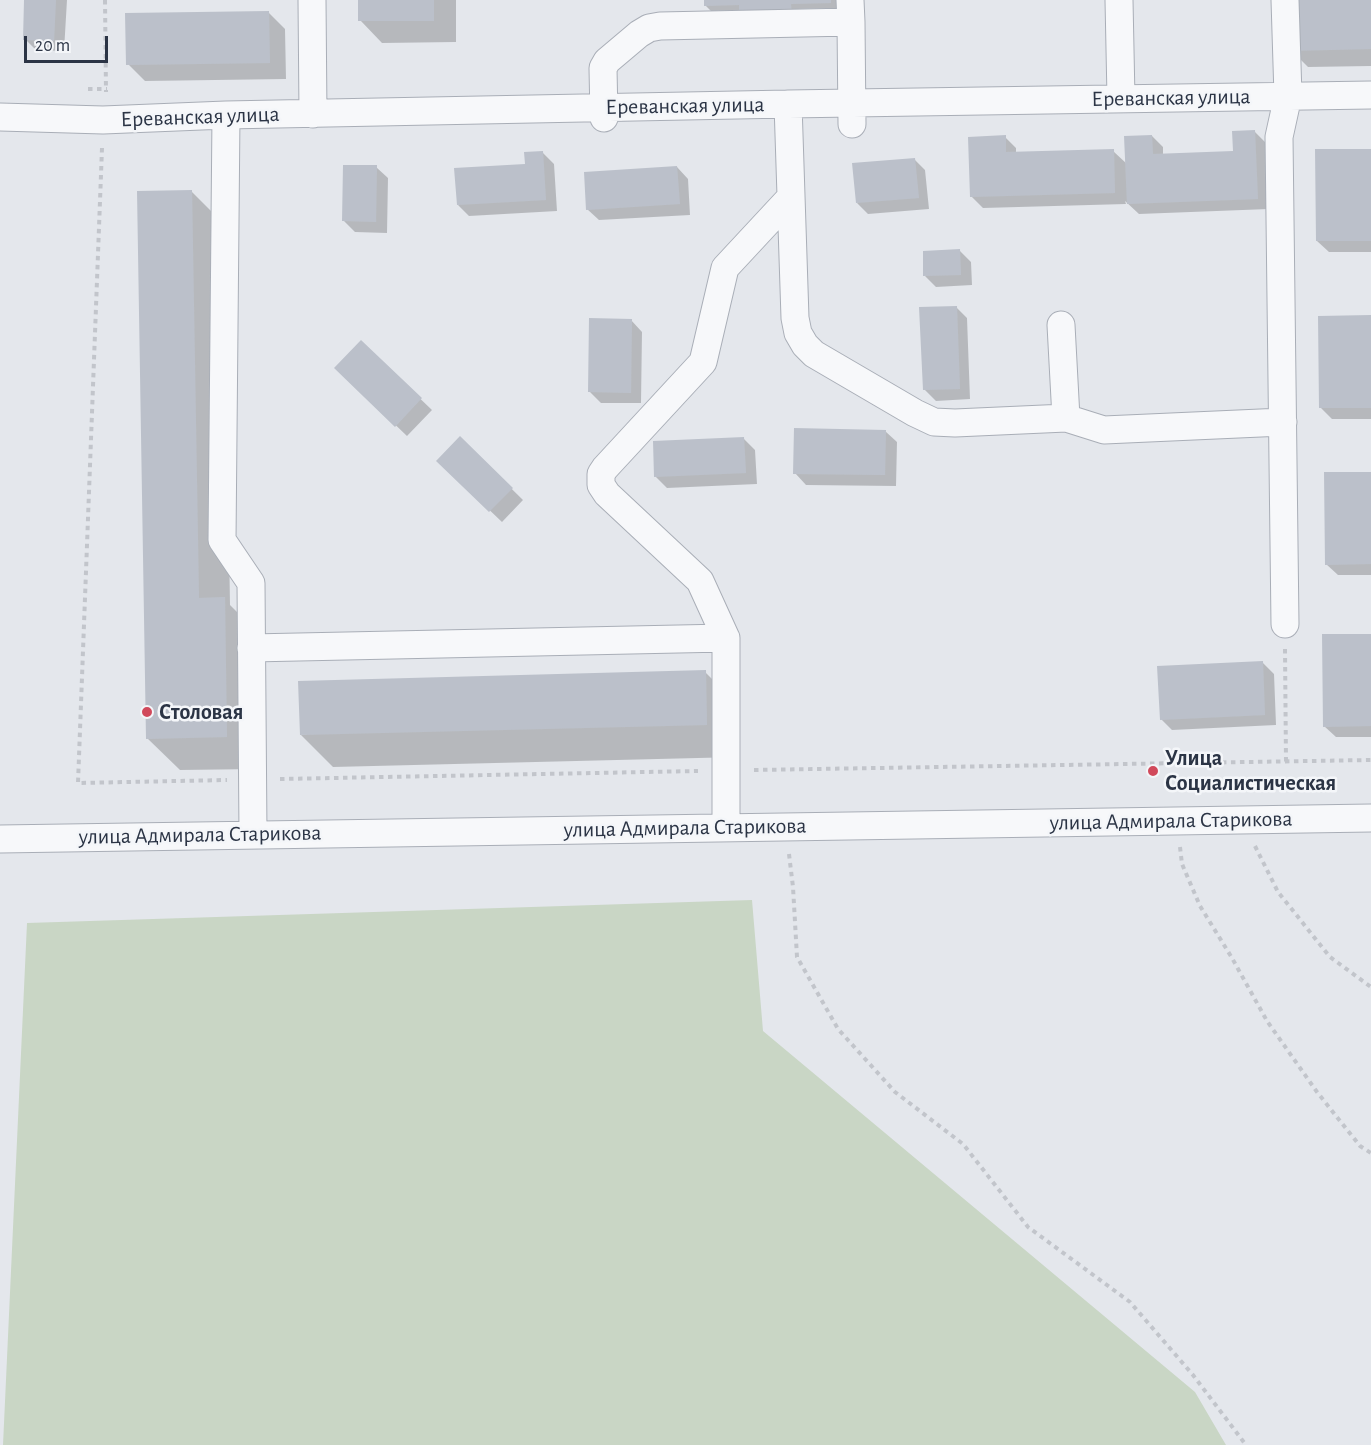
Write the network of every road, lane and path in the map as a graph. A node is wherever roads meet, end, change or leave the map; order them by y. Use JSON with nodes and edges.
{"nodes":[{"id":1,"x":105,"y":0,"type":"edge"},
{"id":2,"x":312,"y":0,"type":"edge"},
{"id":3,"x":1119,"y":0,"type":"edge"},
{"id":4,"x":1286,"y":0,"type":"edge"},
{"id":5,"x":851,"y":11,"type":"edge"},
{"id":6,"x":1371,"y":94,"type":"edge"},
{"id":7,"x":1288,"y":96,"type":"junction"},
{"id":8,"x":1121,"y":98,"type":"junction"},
{"id":9,"x":788,"y":104,"type":"junction"},
{"id":10,"x":604,"y":113,"type":"junction"},
{"id":11,"x":852,"y":113,"type":"junction"},
{"id":12,"x":313,"y":114,"type":"junction"},
{"id":13,"x":226,"y":115,"type":"junction"},
{"id":14,"x":0,"y":117,"type":"edge"},
{"id":15,"x":103,"y":120,"type":"junction"},
{"id":16,"x":791,"y":197,"type":"junction"},
{"id":17,"x":1061,"y":325,"type":"dead end"},
{"id":18,"x":1066,"y":418,"type":"junction"},
{"id":19,"x":1283,"y":422,"type":"junction"},
{"id":20,"x":1284,"y":624,"type":"joint"},
{"id":21,"x":726,"y":638,"type":"junction"},
{"id":22,"x":251,"y":648,"type":"junction"},
{"id":23,"x":1286,"y":762,"type":"dead end"},
{"id":24,"x":78,"y":783,"type":"dead end"},
{"id":25,"x":1371,"y":818,"type":"edge"},
{"id":26,"x":1251,"y":820,"type":"junction"},
{"id":27,"x":1178,"y":821,"type":"junction"},
{"id":28,"x":785,"y":826,"type":"junction"},
{"id":29,"x":726,"y":827,"type":"junction"},
{"id":30,"x":253,"y":834,"type":"junction"},
{"id":31,"x":0,"y":839,"type":"edge"},
{"id":32,"x":1371,"y":987,"type":"edge"},
{"id":33,"x":1371,"y":1153,"type":"edge"},
{"id":34,"x":1246,"y":1445,"type":"edge"}],
"edges":[{"from":1,"to":15,"type":"path"},
{"from":2,"to":12,"type":"street"},
{"from":3,"to":8,"type":"street"},
{"from":4,"to":7,"type":"street"},
{"from":5,"to":10,"type":"street"},
{"from":5,"to":11,"type":"street"},
{"from":6,"to":7,"type":"street","name":"Ереванская улица"},
{"from":7,"to":8,"type":"street","name":"Ереванская улица"},
{"from":7,"to":19,"type":"street"},
{"from":8,"to":11,"type":"street","name":"Ереванская улица"},
{"from":9,"to":10,"type":"street","name":"Ереванская улица"},
{"from":9,"to":11,"type":"street","name":"Ереванская улица"},
{"from":9,"to":16,"type":"street"},
{"from":10,"to":12,"type":"street","name":"Ереванская улица"},
{"from":12,"to":13,"type":"street","name":"Ереванская улица"},
{"from":13,"to":15,"type":"street","name":"Ереванская улица"},
{"from":13,"to":22,"type":"street"},
{"from":14,"to":15,"type":"street","name":"Ереванская улица"},
{"from":15,"to":24,"type":"path"},
{"from":16,"to":18,"type":"street"},
{"from":16,"to":21,"type":"street"},
{"from":17,"to":18,"type":"street"},
{"from":18,"to":19,"type":"street"},
{"from":19,"to":20,"type":"street"},
{"from":20,"to":23,"type":"path"},
{"from":21,"to":22,"type":"street"},
{"from":21,"to":29,"type":"street"},
{"from":22,"to":30,"type":"street"},
{"from":25,"to":26,"type":"street","name":"улица Адмирала Старикова"},
{"from":26,"to":27,"type":"street","name":"улица Адмирала Старикова"},
{"from":26,"to":32,"type":"path"},
{"from":27,"to":28,"type":"street","name":"улица Адмирала Старикова"},
{"from":27,"to":33,"type":"path"},
{"from":28,"to":29,"type":"street","name":"улица Адмирала Старикова"},
{"from":28,"to":34,"type":"path"},
{"from":29,"to":30,"type":"street","name":"улица Адмирала Старикова"},
{"from":30,"to":31,"type":"street","name":"улица Адмирала Старикова"}]}
